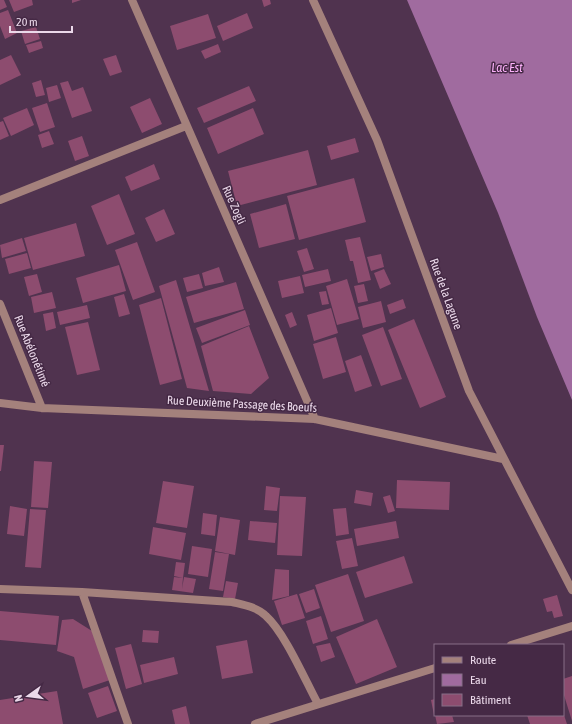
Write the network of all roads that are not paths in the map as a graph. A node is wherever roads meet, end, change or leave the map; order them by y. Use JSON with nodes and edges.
{"nodes":[{"id":1,"x":132,"y":0,"type":"edge"},
{"id":2,"x":313,"y":0,"type":"edge"},
{"id":3,"x":186,"y":126,"type":"junction"},
{"id":4,"x":0,"y":200,"type":"edge"},
{"id":5,"x":0,"y":304,"type":"edge"},
{"id":6,"x":0,"y":403,"type":"edge"},
{"id":7,"x":42,"y":408,"type":"junction"},
{"id":8,"x":315,"y":419,"type":"junction"},
{"id":9,"x":503,"y":460,"type":"junction"},
{"id":10,"x":0,"y":589,"type":"edge"},
{"id":11,"x":572,"y":590,"type":"edge"},
{"id":12,"x":82,"y":592,"type":"junction"},
{"id":13,"x":572,"y":626,"type":"edge"},
{"id":14,"x":514,"y":644,"type":"edge"},
{"id":15,"x":434,"y":668,"type":"edge"},
{"id":16,"x":318,"y":704,"type":"junction"},
{"id":17,"x":128,"y":724,"type":"edge"},
{"id":18,"x":255,"y":724,"type":"edge"}],
"edges":[{"from":1,"to":3,"type":"street","name":"Rue Zogli"},
{"from":2,"to":9,"type":"street","name":"Rue de la Lagune"},
{"from":3,"to":4,"type":"street"},
{"from":3,"to":8,"type":"street","name":"Rue Zogli"},
{"from":5,"to":7,"type":"street","name":"Rue Abélonétimé"},
{"from":6,"to":7,"type":"street","name":"Rue Deuxième Passage des Boeufs"},
{"from":7,"to":8,"type":"street","name":"Rue Deuxième Passage des Boeufs"},
{"from":8,"to":9,"type":"street","name":"Rue Deuxième Passage des Boeufs"},
{"from":9,"to":11,"type":"street","name":"Rue de la Lagune"},
{"from":10,"to":12,"type":"street"},
{"from":12,"to":16,"type":"street"},
{"from":12,"to":17,"type":"street"},
{"from":13,"to":14,"type":"street"},
{"from":15,"to":16,"type":"street"},
{"from":16,"to":18,"type":"street"}]}
